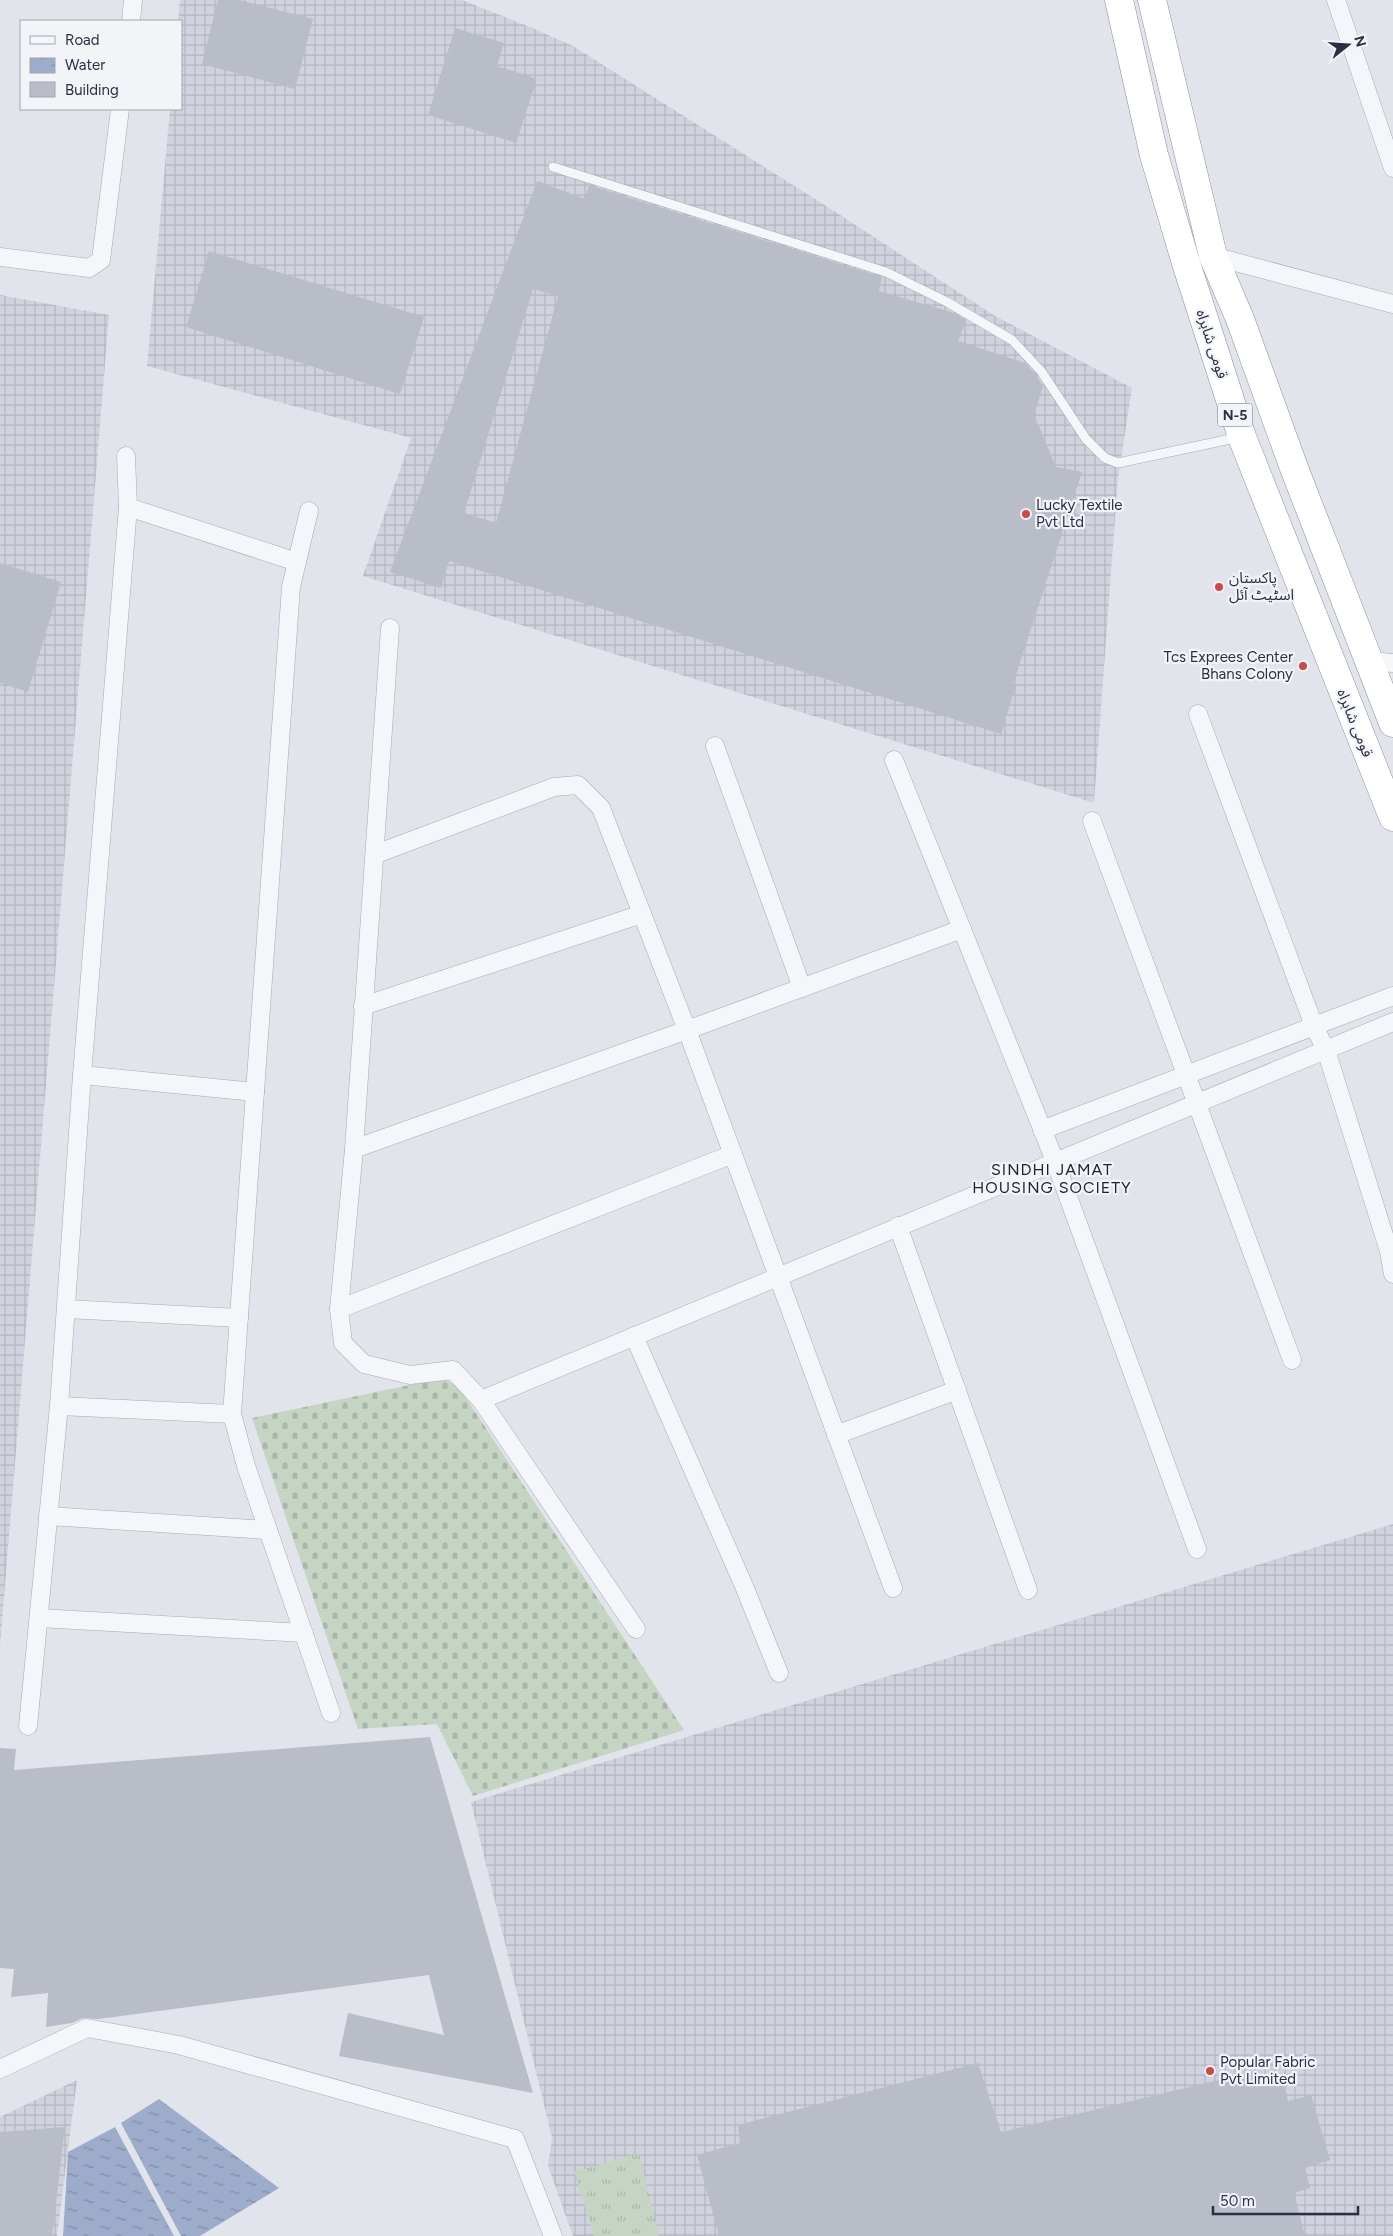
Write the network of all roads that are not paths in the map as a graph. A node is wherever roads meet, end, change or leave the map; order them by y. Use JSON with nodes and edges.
{"nodes":[{"id":1,"x":133,"y":0,"type":"edge"},
{"id":2,"x":1119,"y":0,"type":"edge"},
{"id":3,"x":1152,"y":0,"type":"edge"},
{"id":4,"x":1336,"y":0,"type":"edge"},
{"id":5,"x":131,"y":20,"type":"edge"},
{"id":6,"x":120,"y":110,"type":"edge"},
{"id":7,"x":553,"y":167,"type":"dead end"},
{"id":8,"x":1393,"y":168,"type":"edge"},
{"id":9,"x":1213,"y":256,"type":"junction"},
{"id":10,"x":0,"y":257,"type":"edge"},
{"id":11,"x":1393,"y":304,"type":"edge"},
{"id":12,"x":1242,"y":437,"type":"junction"},
{"id":13,"x":126,"y":456,"type":"dead end"},
{"id":14,"x":128,"y":507,"type":"junction"},
{"id":15,"x":309,"y":511,"type":"dead end"},
{"id":16,"x":297,"y":562,"type":"junction"},
{"id":17,"x":390,"y":628,"type":"dead end"},
{"id":18,"x":1382,"y":662,"type":"edge"},
{"id":19,"x":1198,"y":714,"type":"dead end"},
{"id":20,"x":1393,"y":722,"type":"edge"},
{"id":21,"x":716,"y":746,"type":"dead end"},
{"id":22,"x":894,"y":760,"type":"dead end"},
{"id":23,"x":1393,"y":817,"type":"edge"},
{"id":24,"x":1092,"y":821,"type":"dead end"},
{"id":25,"x":376,"y":854,"type":"junction"},
{"id":26,"x":642,"y":914,"type":"junction"},
{"id":27,"x":962,"y":929,"type":"junction"},
{"id":28,"x":802,"y":988,"type":"junction"},
{"id":29,"x":1393,"y":996,"type":"edge"},
{"id":30,"x":363,"y":1006,"type":"junction"},
{"id":31,"x":1393,"y":1022,"type":"edge"},
{"id":32,"x":1314,"y":1026,"type":"junction"},
{"id":33,"x":687,"y":1030,"type":"junction"},
{"id":34,"x":1326,"y":1050,"type":"junction"},
{"id":35,"x":1186,"y":1074,"type":"junction"},
{"id":36,"x":82,"y":1075,"type":"junction"},
{"id":37,"x":255,"y":1092,"type":"junction"},
{"id":38,"x":1197,"y":1103,"type":"junction"},
{"id":39,"x":1042,"y":1130,"type":"junction"},
{"id":40,"x":354,"y":1149,"type":"junction"},
{"id":41,"x":733,"y":1154,"type":"junction"},
{"id":42,"x":1055,"y":1161,"type":"junction"},
{"id":43,"x":898,"y":1226,"type":"junction"},
{"id":44,"x":1393,"y":1274,"type":"edge"},
{"id":45,"x":778,"y":1276,"type":"junction"},
{"id":46,"x":66,"y":1309,"type":"junction"},
{"id":47,"x":339,"y":1309,"type":"junction"},
{"id":48,"x":239,"y":1318,"type":"junction"},
{"id":49,"x":634,"y":1336,"type":"junction"},
{"id":50,"x":1292,"y":1360,"type":"dead end"},
{"id":51,"x":956,"y":1390,"type":"junction"},
{"id":52,"x":481,"y":1400,"type":"junction"},
{"id":53,"x":59,"y":1406,"type":"junction"},
{"id":54,"x":232,"y":1414,"type":"junction"},
{"id":55,"x":836,"y":1435,"type":"junction"},
{"id":56,"x":48,"y":1516,"type":"junction"},
{"id":57,"x":268,"y":1530,"type":"junction"},
{"id":58,"x":1197,"y":1550,"type":"dead end"},
{"id":59,"x":893,"y":1588,"type":"dead end"},
{"id":60,"x":1028,"y":1590,"type":"dead end"},
{"id":61,"x":39,"y":1618,"type":"junction"},
{"id":62,"x":636,"y":1629,"type":"dead end"},
{"id":63,"x":304,"y":1633,"type":"junction"},
{"id":64,"x":779,"y":1673,"type":"dead end"},
{"id":65,"x":331,"y":1713,"type":"dead end"},
{"id":66,"x":28,"y":1726,"type":"dead end"},
{"id":67,"x":0,"y":2069,"type":"edge"},
{"id":68,"x":553,"y":2236,"type":"edge"}],
"edges":[{"from":1,"to":5,"type":"street"},
{"from":2,"to":12,"type":"highway","name":"قومی شاہراہ","number":"N-5"},
{"from":3,"to":9,"type":"highway","number":"N-5"},
{"from":4,"to":8,"type":"street"},
{"from":6,"to":10,"type":"street"},
{"from":7,"to":12,"type":"lane"},
{"from":9,"to":11,"type":"street"},
{"from":9,"to":18,"type":"highway","number":"N-5"},
{"from":12,"to":23,"type":"highway","name":"قومی شاہراہ","number":"N-5"},
{"from":13,"to":14,"type":"street"},
{"from":14,"to":16,"type":"street"},
{"from":14,"to":36,"type":"street"},
{"from":15,"to":16,"type":"street"},
{"from":16,"to":37,"type":"street"},
{"from":17,"to":25,"type":"street"},
{"from":18,"to":20,"type":"highway","number":"N-5"},
{"from":19,"to":32,"type":"street"},
{"from":21,"to":28,"type":"street"},
{"from":22,"to":27,"type":"street"},
{"from":24,"to":35,"type":"street"},
{"from":25,"to":26,"type":"street"},
{"from":25,"to":30,"type":"street"},
{"from":26,"to":30,"type":"street"},
{"from":26,"to":33,"type":"street"},
{"from":27,"to":28,"type":"street"},
{"from":27,"to":39,"type":"street"},
{"from":28,"to":33,"type":"street"},
{"from":29,"to":32,"type":"street"},
{"from":30,"to":40,"type":"street"},
{"from":31,"to":34,"type":"street"},
{"from":32,"to":34,"type":"street"},
{"from":32,"to":35,"type":"street"},
{"from":33,"to":40,"type":"street"},
{"from":33,"to":41,"type":"street"},
{"from":34,"to":38,"type":"street"},
{"from":34,"to":44,"type":"street"},
{"from":35,"to":38,"type":"street"},
{"from":35,"to":39,"type":"street"},
{"from":36,"to":37,"type":"street"},
{"from":36,"to":46,"type":"street"},
{"from":37,"to":48,"type":"street"},
{"from":38,"to":42,"type":"street"},
{"from":38,"to":50,"type":"street"},
{"from":39,"to":42,"type":"street"},
{"from":40,"to":47,"type":"street"},
{"from":41,"to":45,"type":"street"},
{"from":41,"to":47,"type":"street"},
{"from":42,"to":43,"type":"street"},
{"from":42,"to":58,"type":"street"},
{"from":43,"to":45,"type":"street"},
{"from":43,"to":51,"type":"street"},
{"from":45,"to":49,"type":"street"},
{"from":45,"to":55,"type":"street"},
{"from":46,"to":48,"type":"street"},
{"from":46,"to":53,"type":"street"},
{"from":47,"to":52,"type":"street"},
{"from":48,"to":54,"type":"street"},
{"from":49,"to":52,"type":"street"},
{"from":49,"to":64,"type":"street"},
{"from":51,"to":55,"type":"street"},
{"from":51,"to":60,"type":"street"},
{"from":52,"to":62,"type":"street"},
{"from":53,"to":54,"type":"street"},
{"from":53,"to":56,"type":"street"},
{"from":54,"to":57,"type":"street"},
{"from":55,"to":59,"type":"street"},
{"from":56,"to":57,"type":"street"},
{"from":56,"to":61,"type":"street"},
{"from":57,"to":63,"type":"street"},
{"from":61,"to":63,"type":"street"},
{"from":61,"to":66,"type":"street"},
{"from":63,"to":65,"type":"street"},
{"from":67,"to":68,"type":"street"}]}
